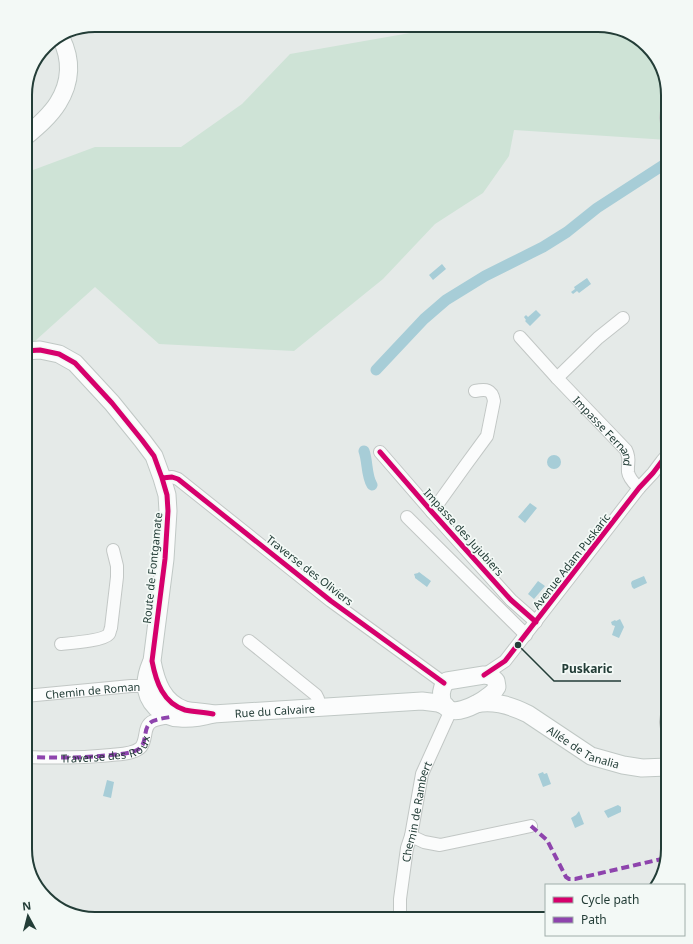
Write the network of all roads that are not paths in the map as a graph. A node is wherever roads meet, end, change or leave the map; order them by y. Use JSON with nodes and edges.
{"nodes":[{"id":1,"x":63,"y":41,"type":"edge"},
{"id":2,"x":32,"y":131,"type":"edge"},
{"id":3,"x":623,"y":318,"type":"dead end"},
{"id":4,"x":520,"y":337,"type":"dead end"},
{"id":5,"x":32,"y":351,"type":"edge"},
{"id":6,"x":557,"y":378,"type":"junction"},
{"id":7,"x":475,"y":391,"type":"dead end"},
{"id":8,"x":380,"y":452,"type":"dead end"},
{"id":9,"x":661,"y":462,"type":"edge"},
{"id":10,"x":162,"y":478,"type":"junction"},
{"id":11,"x":640,"y":488,"type":"junction"},
{"id":12,"x":432,"y":512,"type":"junction"},
{"id":13,"x":407,"y":517,"type":"dead end"},
{"id":14,"x":113,"y":550,"type":"dead end"},
{"id":15,"x":536,"y":622,"type":"junction"},
{"id":16,"x":526,"y":636,"type":"junction"},
{"id":17,"x":249,"y":641,"type":"dead end"},
{"id":18,"x":61,"y":644,"type":"dead end"},
{"id":19,"x":493,"y":682,"type":"junction"},
{"id":20,"x":443,"y":686,"type":"junction"},
{"id":21,"x":153,"y":687,"type":"junction"},
{"id":22,"x":32,"y":696,"type":"edge"},
{"id":23,"x":422,"y":701,"type":"junction"},
{"id":24,"x":476,"y":704,"type":"junction"},
{"id":25,"x":506,"y":704,"type":"junction"},
{"id":26,"x":319,"y":707,"type":"junction"},
{"id":27,"x":448,"y":708,"type":"junction"},
{"id":28,"x":213,"y":714,"type":"junction"},
{"id":29,"x":170,"y":717,"type":"junction"},
{"id":30,"x":32,"y":757,"type":"edge"},
{"id":31,"x":661,"y":767,"type":"edge"},
{"id":32,"x":531,"y":826,"type":"dead end"},
{"id":33,"x":411,"y":836,"type":"junction"},
{"id":34,"x":400,"y":912,"type":"edge"}],
"edges":[{"from":1,"to":2,"type":"street"},
{"from":3,"to":6,"type":"street"},
{"from":4,"to":6,"type":"street","name":"Impasse Fernand"},
{"from":5,"to":10,"type":"street","name":"Route de Fontgamate"},
{"from":6,"to":11,"type":"street","name":"Impasse Fernand"},
{"from":7,"to":12,"type":"street","name":"Impasse des Jujubiers"},
{"from":8,"to":12,"type":"street","name":"Impasse des Jujubiers"},
{"from":9,"to":11,"type":"street","name":"Avenue Adam Puskaric"},
{"from":10,"to":20,"type":"street","name":"Traverse des Oliviers"},
{"from":10,"to":21,"type":"street","name":"Route de Fontgamate"},
{"from":11,"to":15,"type":"street","name":"Avenue Adam Puskaric"},
{"from":12,"to":15,"type":"street","name":"Impasse des Jujubiers"},
{"from":13,"to":16,"type":"street"},
{"from":14,"to":18,"type":"street"},
{"from":15,"to":16,"type":"street","name":"Avenue Adam Puskaric"},
{"from":16,"to":19,"type":"street","name":"Avenue Adam Puskaric"},
{"from":17,"to":26,"type":"street"},
{"from":19,"to":20,"type":"street"},
{"from":19,"to":24,"type":"street"},
{"from":19,"to":25,"type":"street"},
{"from":20,"to":23,"type":"street","name":"Rue du Calvaire"},
{"from":20,"to":27,"type":"street"},
{"from":21,"to":22,"type":"street","name":"Chemin de Roman"},
{"from":21,"to":28,"type":"street"},
{"from":21,"to":29,"type":"street"},
{"from":23,"to":26,"type":"street","name":"Rue du Calvaire"},
{"from":23,"to":27,"type":"street","name":"Rue du Calvaire"},
{"from":24,"to":25,"type":"street","name":"Allée de Tanalia"},
{"from":24,"to":27,"type":"street"},
{"from":25,"to":31,"type":"street","name":"Allée de Tanalia"},
{"from":26,"to":28,"type":"street","name":"Rue du Calvaire"},
{"from":27,"to":33,"type":"street","name":"Chemin de Rambert"},
{"from":28,"to":29,"type":"street","name":"Rue du Calvaire"},
{"from":29,"to":30,"type":"street","name":"Traverse des Roux"},
{"from":32,"to":33,"type":"street"},
{"from":33,"to":34,"type":"street","name":"Chemin de Rambert"}]}
